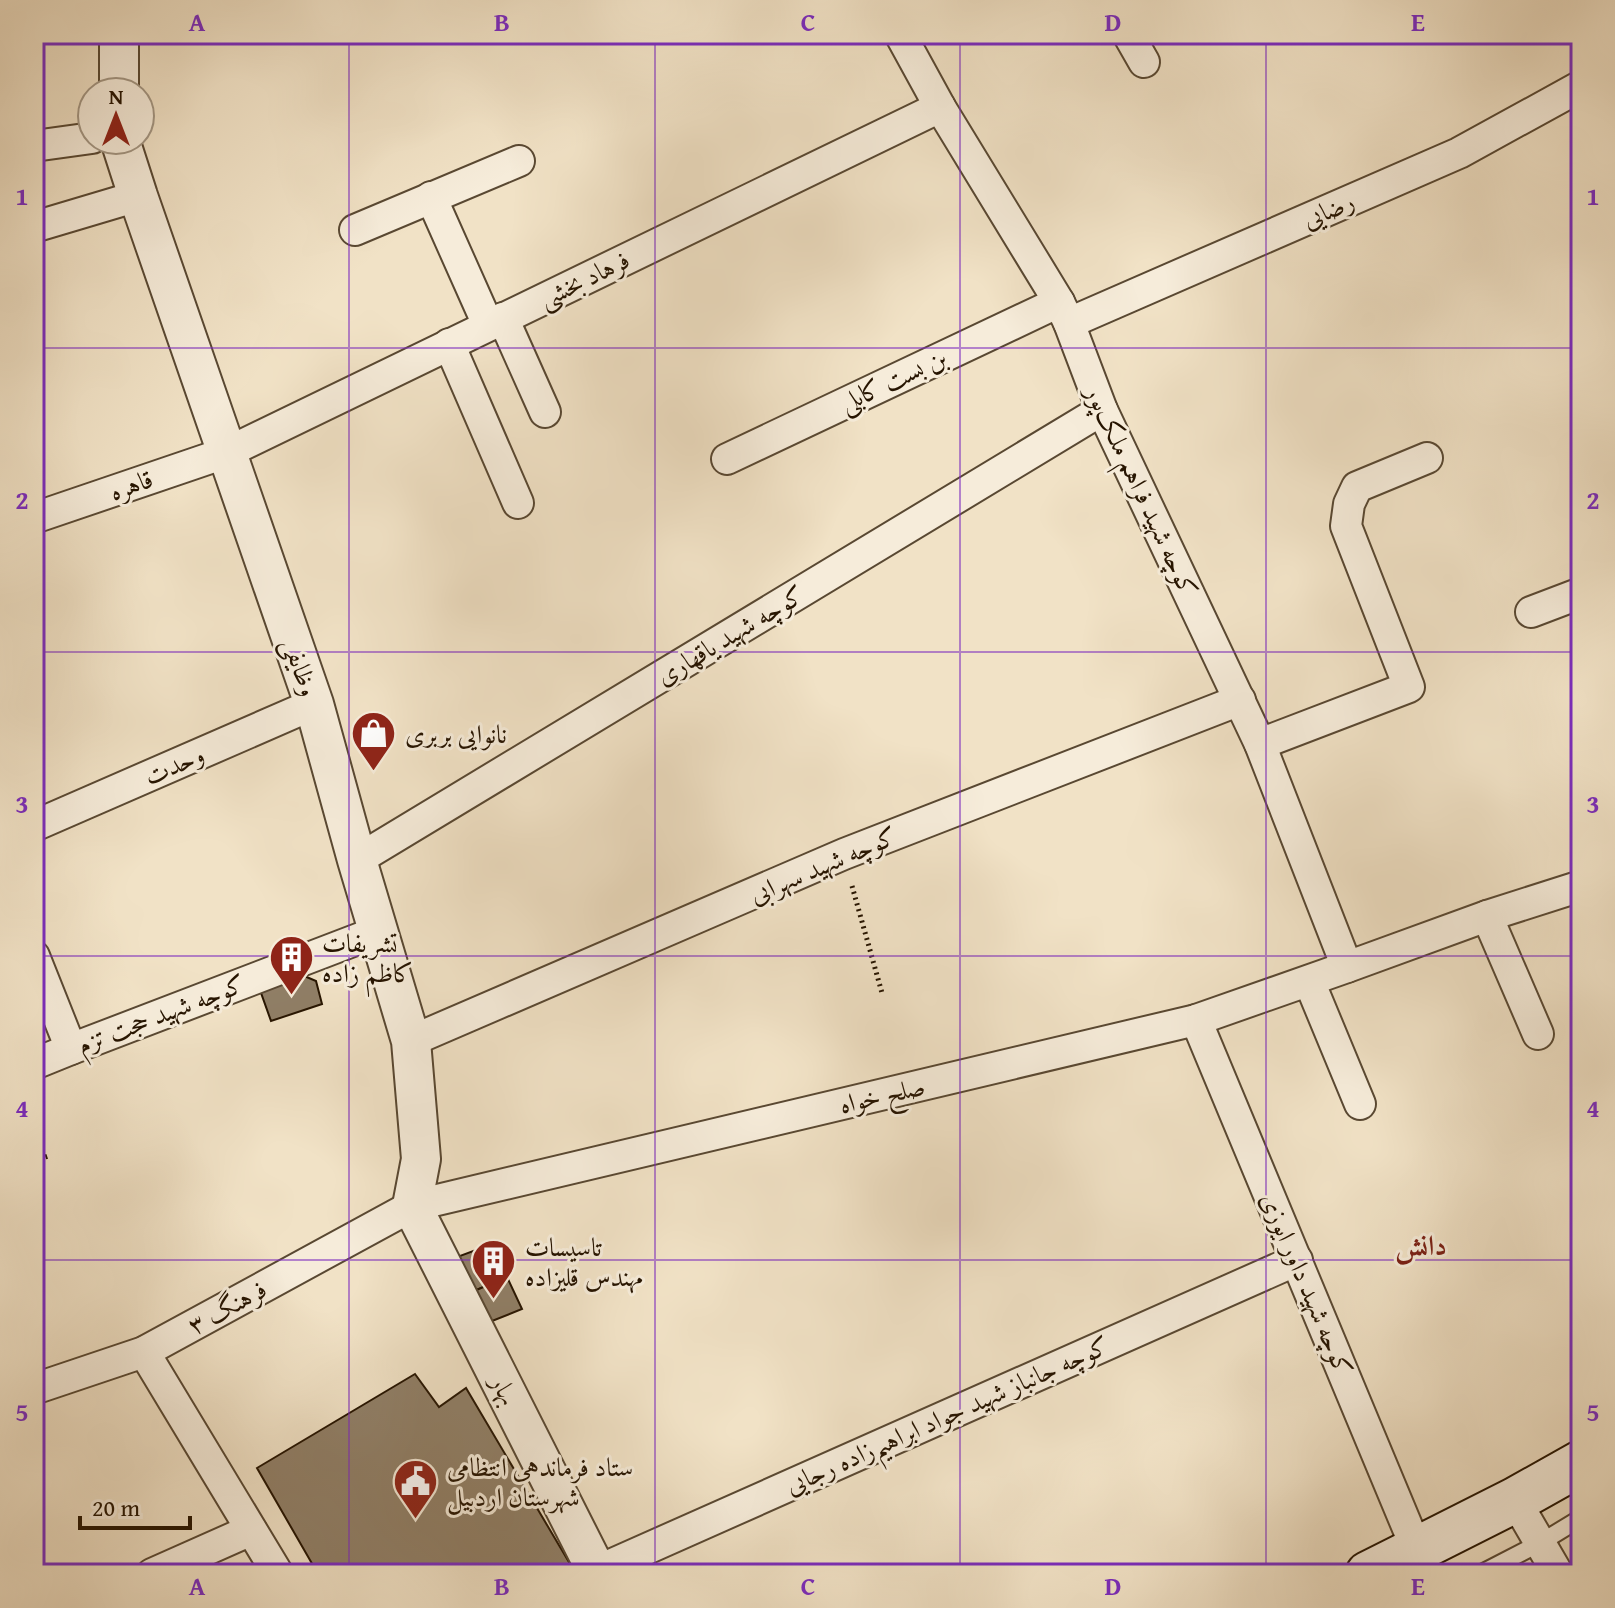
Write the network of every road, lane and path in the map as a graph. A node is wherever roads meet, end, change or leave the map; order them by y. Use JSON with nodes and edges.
{"nodes":[{"id":1,"x":119,"y":34,"type":"edge"},
{"id":2,"x":900,"y":34,"type":"edge"},
{"id":3,"x":1128,"y":34,"type":"edge"},
{"id":4,"x":1144,"y":62,"type":"dead end"},
{"id":5,"x":119,"y":76,"type":"edge"},
{"id":6,"x":1581,"y":86,"type":"edge"},
{"id":7,"x":940,"y":107,"type":"junction"},
{"id":8,"x":76,"y":140,"type":"edge"},
{"id":9,"x":34,"y":146,"type":"edge"},
{"id":10,"x":125,"y":156,"type":"edge"},
{"id":11,"x":519,"y":161,"type":"dead end"},
{"id":12,"x":138,"y":196,"type":"junction"},
{"id":13,"x":431,"y":197,"type":"junction"},
{"id":14,"x":34,"y":227,"type":"edge"},
{"id":15,"x":355,"y":230,"type":"dead end"},
{"id":16,"x":1064,"y":312,"type":"junction"},
{"id":17,"x":495,"y":322,"type":"junction"},
{"id":18,"x":449,"y":344,"type":"junction"},
{"id":19,"x":1102,"y":410,"type":"junction"},
{"id":20,"x":545,"y":412,"type":"dead end"},
{"id":21,"x":228,"y":452,"type":"junction"},
{"id":22,"x":1427,"y":458,"type":"dead end"},
{"id":23,"x":727,"y":459,"type":"dead end"},
{"id":24,"x":518,"y":503,"type":"dead end"},
{"id":25,"x":34,"y":518,"type":"edge"},
{"id":26,"x":1581,"y":593,"type":"edge"},
{"id":27,"x":1531,"y":612,"type":"dead end"},
{"id":28,"x":1240,"y":700,"type":"junction"},
{"id":29,"x":314,"y":704,"type":"junction"},
{"id":30,"x":1260,"y":744,"type":"junction"},
{"id":31,"x":34,"y":826,"type":"edge"},
{"id":32,"x":844,"y":854,"type":"junction"},
{"id":33,"x":357,"y":860,"type":"junction"},
{"id":34,"x":1581,"y":886,"type":"edge"},
{"id":35,"x":1487,"y":916,"type":"junction"},
{"id":36,"x":379,"y":931,"type":"junction"},
{"id":37,"x":34,"y":956,"type":"edge"},
{"id":38,"x":1347,"y":967,"type":"junction"},
{"id":39,"x":1309,"y":981,"type":"junction"},
{"id":40,"x":882,"y":993,"type":"dead end"},
{"id":41,"x":1196,"y":1020,"type":"junction"},
{"id":42,"x":1538,"y":1034,"type":"dead end"},
{"id":43,"x":411,"y":1041,"type":"junction"},
{"id":44,"x":71,"y":1049,"type":"junction"},
{"id":45,"x":34,"y":1064,"type":"edge"},
{"id":46,"x":1360,"y":1104,"type":"dead end"},
{"id":47,"x":48,"y":1156,"type":"dead end"},
{"id":48,"x":34,"y":1161,"type":"edge"},
{"id":49,"x":412,"y":1206,"type":"junction"},
{"id":50,"x":1297,"y":1260,"type":"junction"},
{"id":51,"x":144,"y":1352,"type":"junction"},
{"id":52,"x":34,"y":1389,"type":"edge"},
{"id":53,"x":1581,"y":1463,"type":"edge"},
{"id":54,"x":1515,"y":1500,"type":"junction"},
{"id":55,"x":1581,"y":1518,"type":"edge"},
{"id":56,"x":251,"y":1530,"type":"junction"},
{"id":57,"x":1540,"y":1543,"type":"junction"},
{"id":58,"x":1417,"y":1550,"type":"junction"},
{"id":59,"x":598,"y":1573,"type":"edge"},
{"id":60,"x":152,"y":1574,"type":"edge"},
{"id":61,"x":278,"y":1574,"type":"edge"},
{"id":62,"x":1368,"y":1574,"type":"edge"},
{"id":63,"x":1480,"y":1574,"type":"edge"},
{"id":64,"x":1558,"y":1574,"type":"edge"}],
"edges":[{"from":1,"to":5,"type":"street"},
{"from":2,"to":7,"type":"street","name":"کوچه شهید فراهم ملک‌پور"},
{"from":3,"to":4,"type":"street"},
{"from":6,"to":16,"type":"street","name":"رضایی"},
{"from":7,"to":16,"type":"street","name":"کوچه شهید فراهم ملک‌پور"},
{"from":7,"to":17,"type":"street","name":"فرهاد بخشی"},
{"from":8,"to":9,"type":"street"},
{"from":10,"to":12,"type":"street","name":"وظایفی"},
{"from":11,"to":13,"type":"street"},
{"from":12,"to":14,"type":"street"},
{"from":12,"to":21,"type":"street","name":"وظایفی"},
{"from":13,"to":15,"type":"street"},
{"from":13,"to":17,"type":"street"},
{"from":16,"to":19,"type":"street","name":"کوچه شهید فراهم ملک‌پور"},
{"from":16,"to":23,"type":"street","name":"بن بست کابلی"},
{"from":17,"to":18,"type":"street","name":"فرهاد بخشی"},
{"from":17,"to":20,"type":"street"},
{"from":18,"to":21,"type":"street","name":"فرهاد بخشی"},
{"from":18,"to":24,"type":"street"},
{"from":19,"to":28,"type":"street","name":"کوچه شهید فراهم ملک‌پور"},
{"from":19,"to":33,"type":"street","name":"کوچه شهید یاقهاری"},
{"from":21,"to":25,"type":"street","name":"قاهره"},
{"from":21,"to":29,"type":"street","name":"وظایفی"},
{"from":22,"to":30,"type":"street"},
{"from":26,"to":27,"type":"street"},
{"from":28,"to":30,"type":"street","name":"کوچه شهید فراهم ملک‌پور"},
{"from":28,"to":32,"type":"street","name":"کوچه شهید سهرابی"},
{"from":29,"to":31,"type":"street","name":"وحدت"},
{"from":29,"to":33,"type":"street","name":"وظایفی"},
{"from":30,"to":38,"type":"street","name":"کوچه شهید فراهم ملک‌پور"},
{"from":32,"to":40,"type":"path"},
{"from":32,"to":43,"type":"street","name":"کوچه شهید سهرابی"},
{"from":33,"to":36,"type":"street","name":"وظایفی"},
{"from":34,"to":35,"type":"street","name":"صلح خواه"},
{"from":35,"to":38,"type":"street","name":"صلح خواه"},
{"from":35,"to":42,"type":"street"},
{"from":36,"to":43,"type":"street","name":"وظایفی"},
{"from":36,"to":44,"type":"street","name":"کوچه شهید حجت تزم"},
{"from":37,"to":44,"type":"street"},
{"from":38,"to":39,"type":"street","name":"صلح خواه"},
{"from":39,"to":41,"type":"street","name":"صلح خواه"},
{"from":39,"to":46,"type":"street"},
{"from":41,"to":49,"type":"street","name":"صلح خواه"},
{"from":41,"to":50,"type":"street","name":"کوچه شهید داور ایوزی"},
{"from":43,"to":49,"type":"street","name":"وظایفی"},
{"from":44,"to":45,"type":"street","name":"کوچه شهید حجت تزم"},
{"from":47,"to":48,"type":"path"},
{"from":49,"to":51,"type":"street","name":"فرهنگ ۳"},
{"from":49,"to":59,"type":"street","name":"بهار"},
{"from":50,"to":58,"type":"street","name":"کوچه شهید داور ایوزی"},
{"from":50,"to":59,"type":"street","name":"کوچه جانباز شهید جواد ابراهیم‌زاده رجایی"},
{"from":51,"to":52,"type":"street","name":"فرهنگ ۳"},
{"from":51,"to":56,"type":"street"},
{"from":53,"to":54,"type":"main road"},
{"from":54,"to":57,"type":"street"},
{"from":54,"to":58,"type":"main road"},
{"from":55,"to":57,"type":"lane"},
{"from":56,"to":60,"type":"street"},
{"from":56,"to":61,"type":"street"},
{"from":57,"to":63,"type":"lane"},
{"from":57,"to":64,"type":"street"},
{"from":58,"to":62,"type":"main road"}]}
